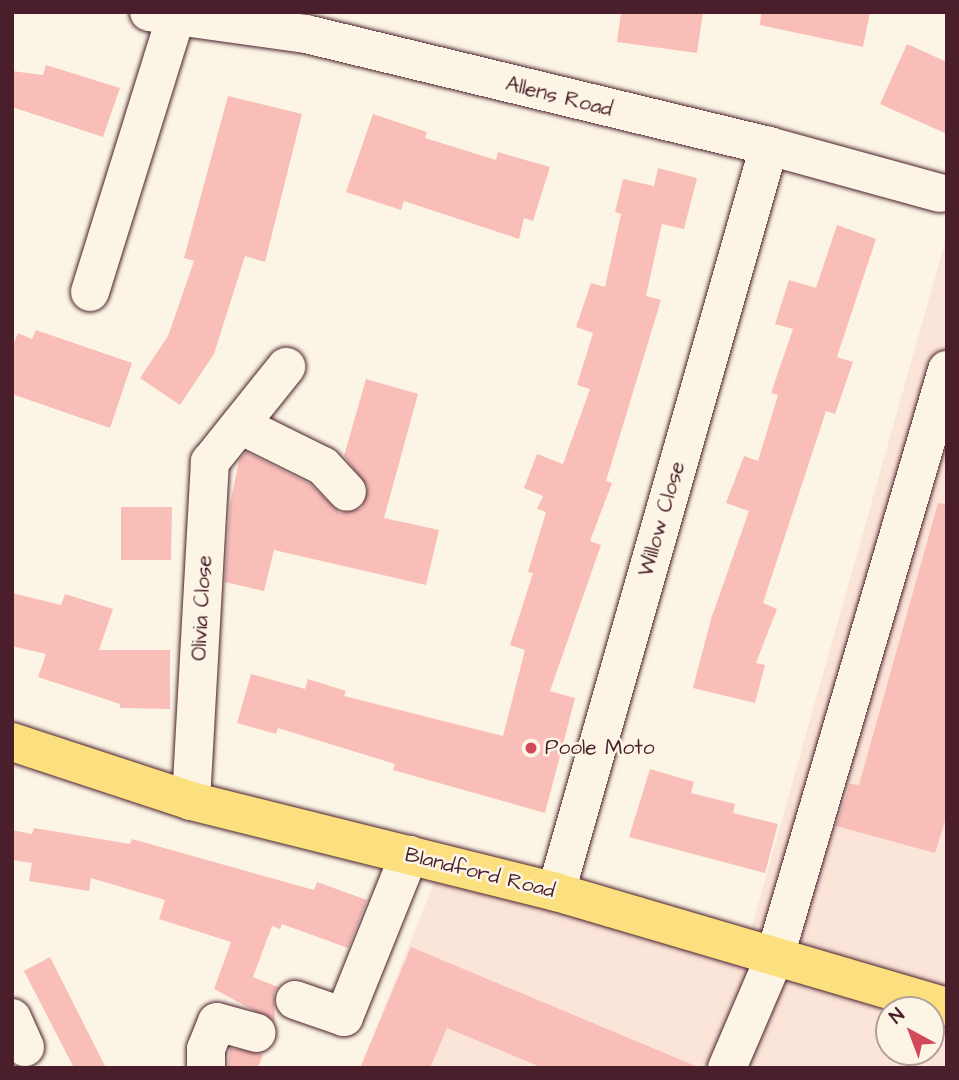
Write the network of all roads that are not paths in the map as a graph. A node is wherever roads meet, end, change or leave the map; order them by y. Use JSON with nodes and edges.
{"nodes":[{"id":1,"x":163,"y":14,"type":"edge"},
{"id":2,"x":769,"y":146,"type":"junction"},
{"id":3,"x":940,"y":193,"type":"dead end"},
{"id":4,"x":90,"y":292,"type":"dead end"},
{"id":5,"x":286,"y":366,"type":"dead end"},
{"id":6,"x":947,"y":370,"type":"edge"},
{"id":7,"x":240,"y":425,"type":"junction"},
{"id":8,"x":347,"y":492,"type":"dead end"},
{"id":9,"x":12,"y":742,"type":"edge"},
{"id":10,"x":191,"y":801,"type":"junction"},
{"id":11,"x":409,"y":855,"type":"junction"},
{"id":12,"x":556,"y":892,"type":"junction"},
{"id":13,"x":775,"y":956,"type":"junction"},
{"id":14,"x":295,"y":1000,"type":"dead end"},
{"id":15,"x":947,"y":1007,"type":"edge"},
{"id":16,"x":257,"y":1032,"type":"dead end"},
{"id":17,"x":206,"y":1068,"type":"edge"},
{"id":18,"x":727,"y":1068,"type":"edge"}],
"edges":[{"from":1,"to":2,"type":"street","name":"Allens Road"},
{"from":1,"to":4,"type":"street","name":"Allens Road"},
{"from":2,"to":3,"type":"street","name":"Allens Road"},
{"from":2,"to":12,"type":"street","name":"Willow Close"},
{"from":5,"to":7,"type":"street","name":"Olivia Close"},
{"from":6,"to":13,"type":"street"},
{"from":7,"to":8,"type":"street"},
{"from":7,"to":10,"type":"street","name":"Olivia Close"},
{"from":9,"to":10,"type":"main road","name":"Blandford Road"},
{"from":10,"to":11,"type":"main road","name":"Blandford Road"},
{"from":11,"to":12,"type":"main road","name":"Blandford Road"},
{"from":11,"to":14,"type":"street"},
{"from":12,"to":13,"type":"main road","name":"Blandford Road"},
{"from":13,"to":15,"type":"main road","name":"Blandford Road"},
{"from":13,"to":18,"type":"street"},
{"from":16,"to":17,"type":"street"}]}
